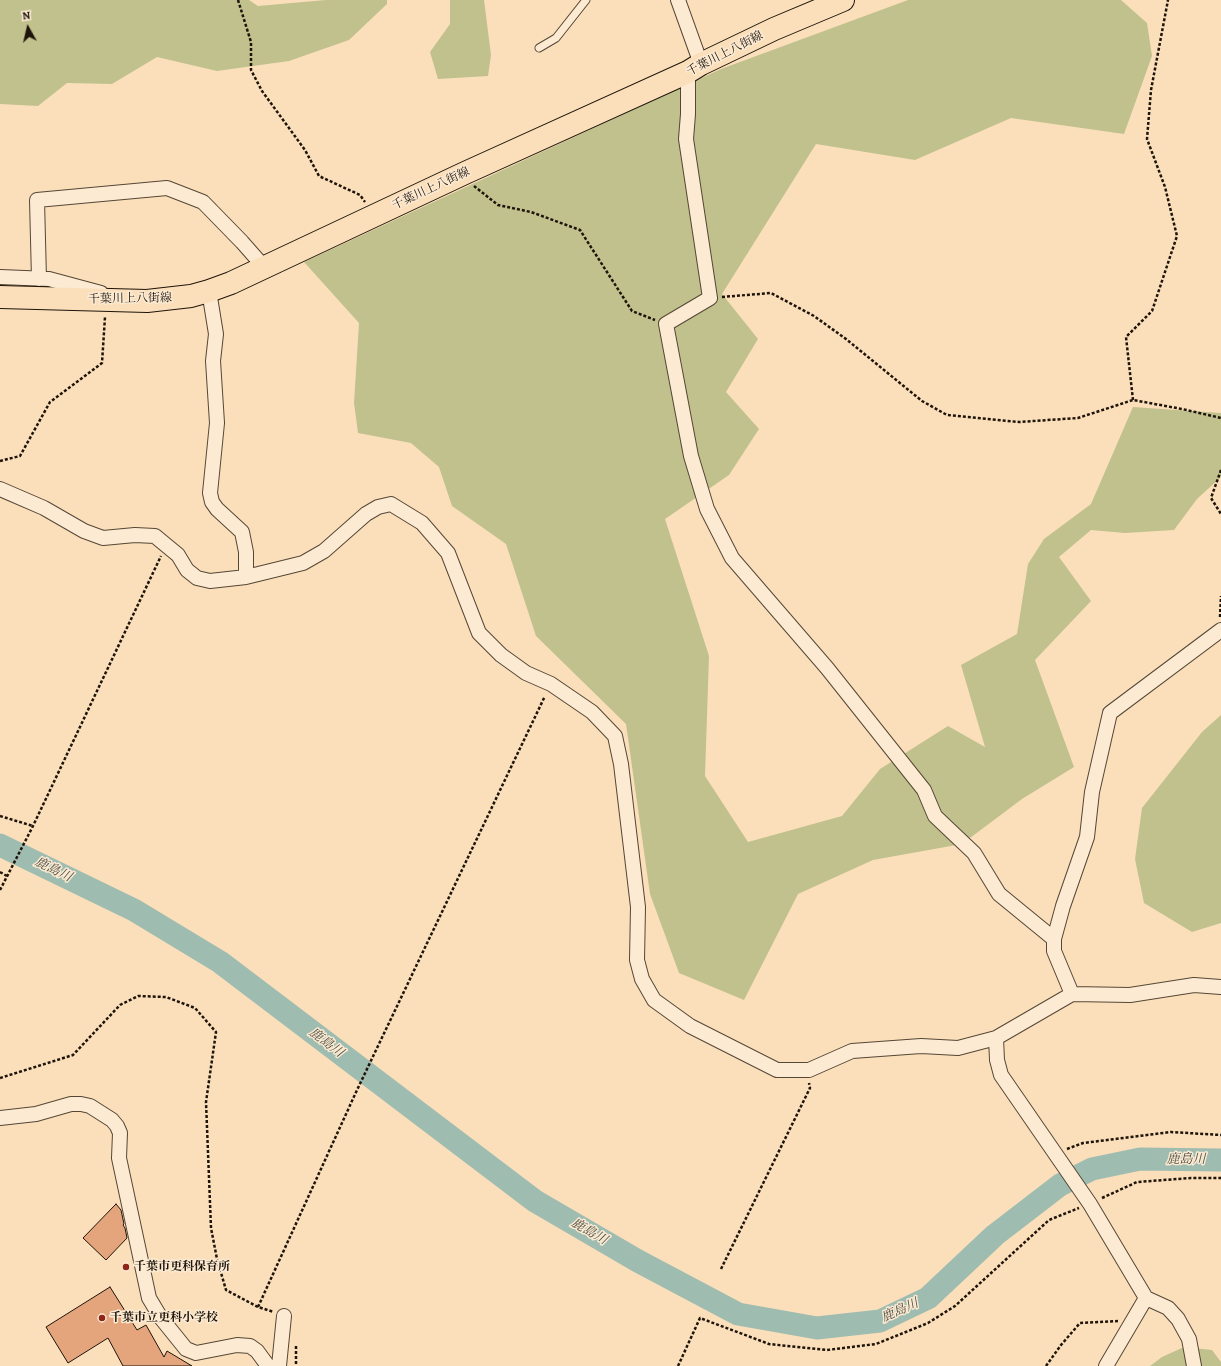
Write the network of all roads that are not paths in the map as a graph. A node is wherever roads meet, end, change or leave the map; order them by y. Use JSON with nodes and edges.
{"nodes":[{"id":1,"x":586,"y":0,"type":"edge"},
{"id":2,"x":678,"y":0,"type":"edge"},
{"id":3,"x":843,"y":0,"type":"edge"},
{"id":4,"x":539,"y":48,"type":"dead end"},
{"id":5,"x":694,"y":68,"type":"junction"},
{"id":6,"x":264,"y":268,"type":"junction"},
{"id":7,"x":0,"y":276,"type":"edge"},
{"id":8,"x":39,"y":279,"type":"junction"},
{"id":9,"x":209,"y":291,"type":"junction"},
{"id":10,"x":0,"y":297,"type":"edge"},
{"id":11,"x":128,"y":300,"type":"junction"},
{"id":12,"x":0,"y":489,"type":"edge"},
{"id":13,"x":246,"y":577,"type":"junction"},
{"id":14,"x":1220,"y":630,"type":"edge"},
{"id":15,"x":1054,"y":939,"type":"junction"},
{"id":16,"x":1221,"y":987,"type":"edge"},
{"id":17,"x":1072,"y":994,"type":"junction"},
{"id":18,"x":996,"y":1038,"type":"junction"},
{"id":19,"x":0,"y":1118,"type":"edge"},
{"id":20,"x":1146,"y":1298,"type":"junction"},
{"id":21,"x":284,"y":1316,"type":"dead end"},
{"id":22,"x":268,"y":1366,"type":"edge"},
{"id":23,"x":280,"y":1366,"type":"edge"},
{"id":24,"x":1106,"y":1366,"type":"edge"},
{"id":25,"x":1194,"y":1366,"type":"edge"}],
"edges":[{"from":1,"to":4,"type":"lane"},
{"from":2,"to":5,"type":"street"},
{"from":3,"to":5,"type":"main road","name":"千葉川上八街線"},
{"from":5,"to":6,"type":"main road","name":"千葉川上八街線"},
{"from":5,"to":15,"type":"street"},
{"from":6,"to":8,"type":"street"},
{"from":6,"to":9,"type":"main road","name":"千葉川上八街線"},
{"from":7,"to":8,"type":"street"},
{"from":8,"to":11,"type":"street"},
{"from":9,"to":11,"type":"main road","name":"千葉川上八街線"},
{"from":9,"to":13,"type":"street"},
{"from":10,"to":11,"type":"main road","name":"千葉川上八街線"},
{"from":12,"to":13,"type":"street"},
{"from":13,"to":18,"type":"street"},
{"from":14,"to":15,"type":"street"},
{"from":15,"to":17,"type":"street"},
{"from":16,"to":17,"type":"street"},
{"from":17,"to":18,"type":"street"},
{"from":18,"to":20,"type":"street"},
{"from":19,"to":22,"type":"street"},
{"from":20,"to":24,"type":"street"},
{"from":20,"to":25,"type":"street"},
{"from":21,"to":23,"type":"street"}]}
